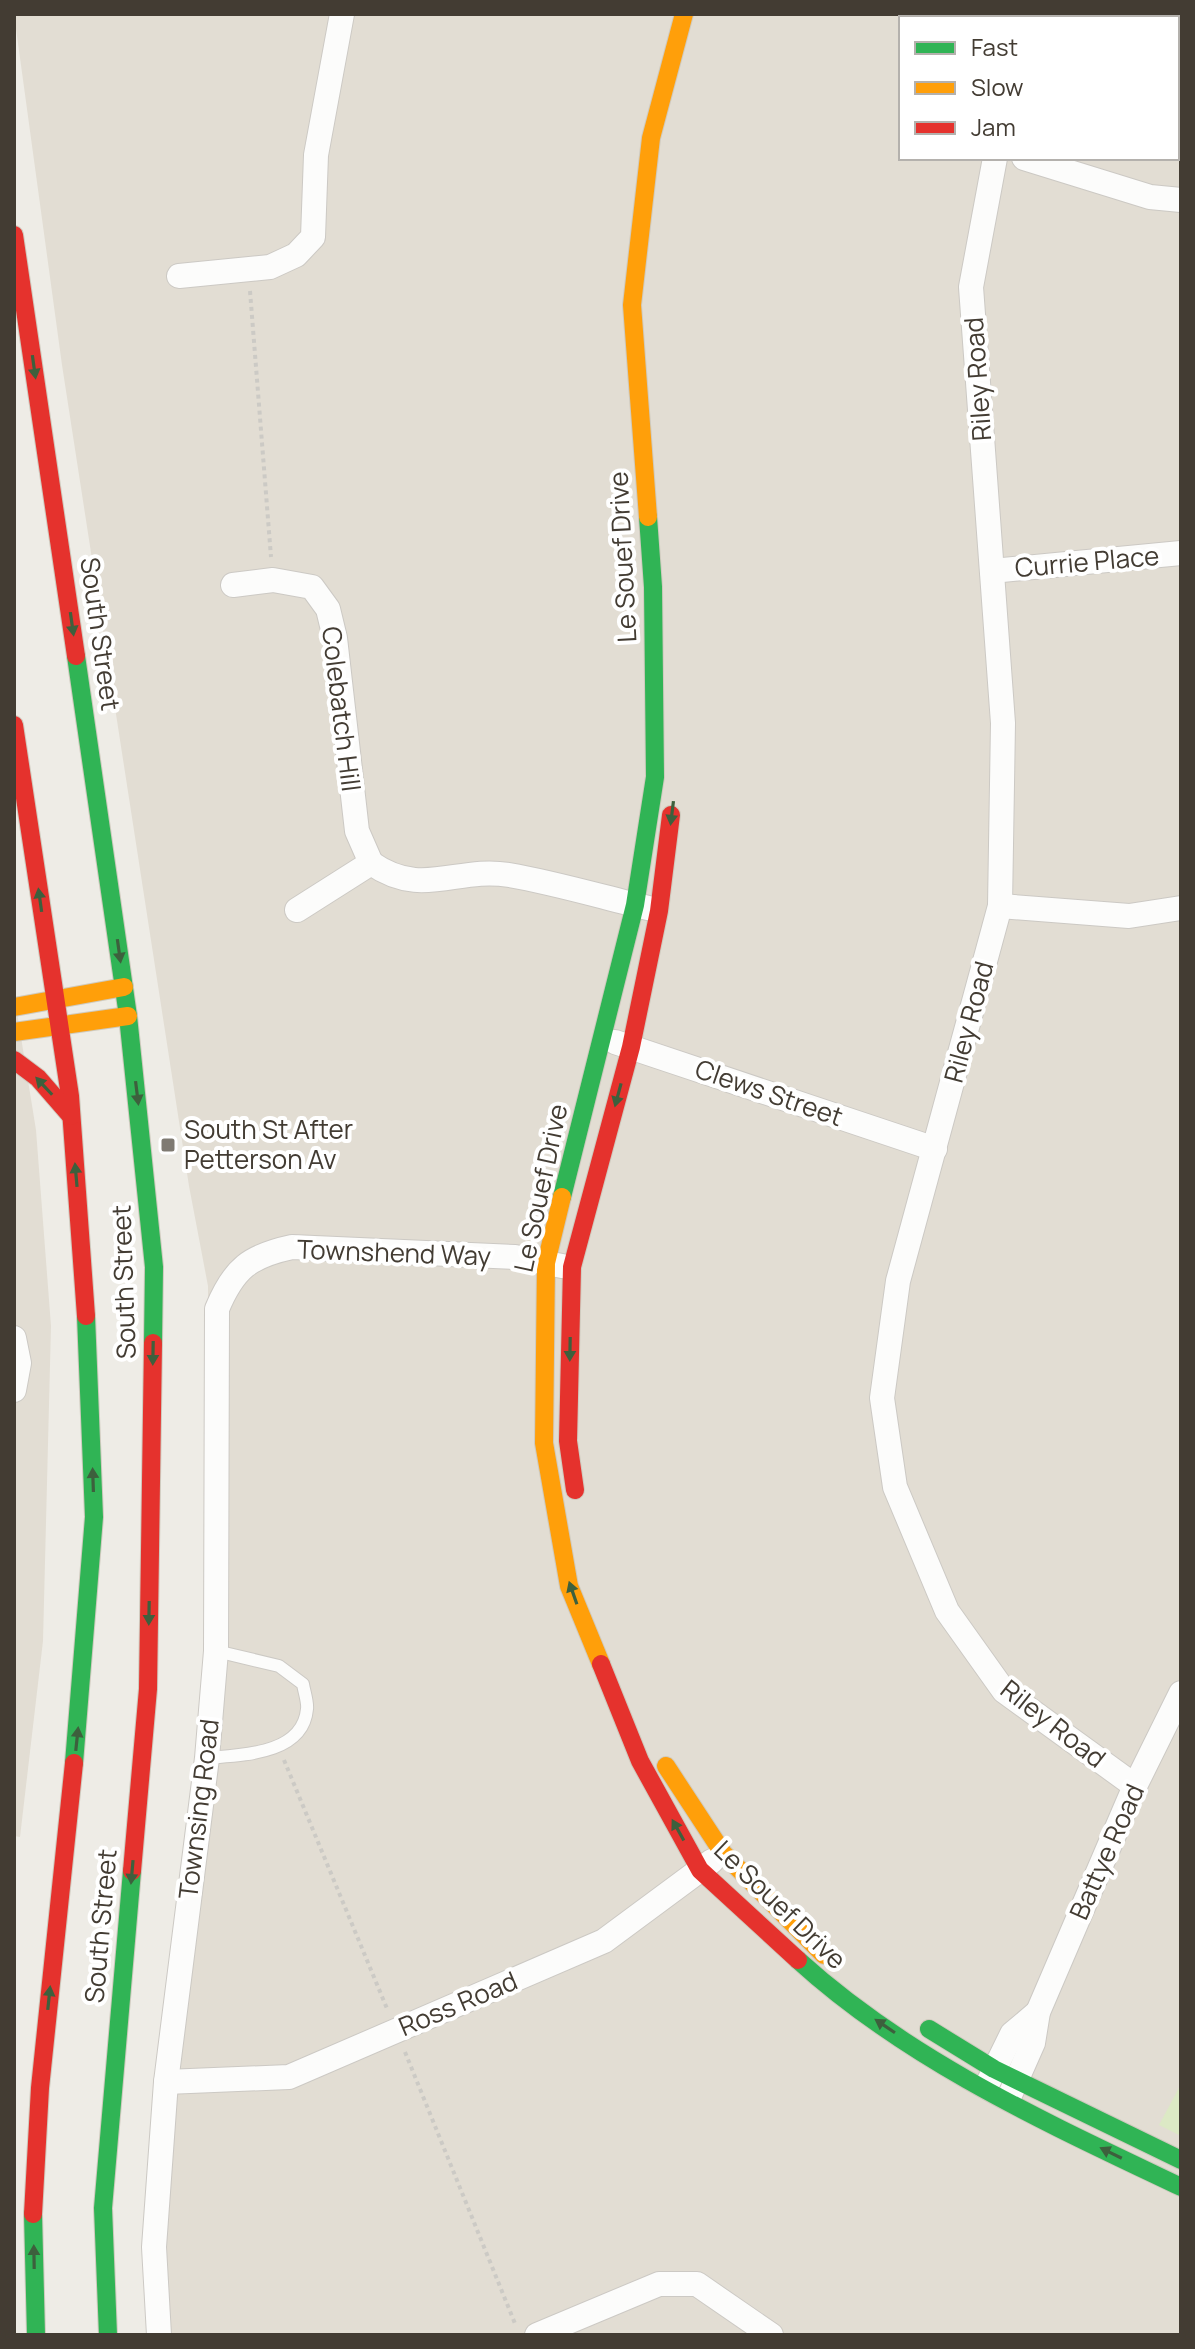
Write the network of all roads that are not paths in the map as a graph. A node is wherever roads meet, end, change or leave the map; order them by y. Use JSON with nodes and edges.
{"nodes":[{"id":1,"x":342,"y":14,"type":"edge"},
{"id":2,"x":684,"y":14,"type":"edge"},
{"id":3,"x":703,"y":14,"type":"edge"},
{"id":4,"x":995,"y":160,"type":"edge"},
{"id":5,"x":1030,"y":160,"type":"edge"},
{"id":6,"x":1181,"y":200,"type":"edge"},
{"id":7,"x":14,"y":235,"type":"edge"},
{"id":8,"x":179,"y":276,"type":"dead end"},
{"id":9,"x":1181,"y":553,"type":"edge"},
{"id":10,"x":992,"y":571,"type":"junction"},
{"id":11,"x":233,"y":585,"type":"dead end"},
{"id":12,"x":673,"y":636,"type":"dead end"},
{"id":13,"x":14,"y":725,"type":"edge"},
{"id":14,"x":674,"y":793,"type":"dead end"},
{"id":15,"x":371,"y":863,"type":"junction"},
{"id":16,"x":635,"y":905,"type":"junction"},
{"id":17,"x":1000,"y":906,"type":"junction"},
{"id":18,"x":1181,"y":908,"type":"edge"},
{"id":19,"x":297,"y":910,"type":"dead end"},
{"id":20,"x":659,"y":911,"type":"junction"},
{"id":21,"x":45,"y":935,"type":"junction"},
{"id":22,"x":30,"y":957,"type":"dead end"},
{"id":23,"x":124,"y":987,"type":"junction"},
{"id":24,"x":55,"y":999,"type":"junction"},
{"id":25,"x":14,"y":1007,"type":"edge"},
{"id":26,"x":128,"y":1016,"type":"junction"},
{"id":27,"x":59,"y":1025,"type":"junction"},
{"id":28,"x":14,"y":1032,"type":"edge"},
{"id":29,"x":601,"y":1038,"type":"junction"},
{"id":30,"x":631,"y":1047,"type":"junction"},
{"id":31,"x":14,"y":1060,"type":"edge"},
{"id":32,"x":71,"y":1116,"type":"junction"},
{"id":33,"x":935,"y":1149,"type":"junction"},
{"id":34,"x":546,"y":1263,"type":"junction"},
{"id":35,"x":572,"y":1267,"type":"junction"},
{"id":36,"x":228,"y":1284,"type":"joint"},
{"id":37,"x":14,"y":1338,"type":"edge"},
{"id":38,"x":14,"y":1390,"type":"edge"},
{"id":39,"x":578,"y":1513,"type":"dead end"},
{"id":40,"x":589,"y":1586,"type":"dead end"},
{"id":41,"x":216,"y":1651,"type":"junction"},
{"id":42,"x":1181,"y":1693,"type":"edge"},
{"id":43,"x":641,"y":1713,"type":"dead end"},
{"id":44,"x":659,"y":1755,"type":"dead end"},
{"id":45,"x":207,"y":1758,"type":"junction"},
{"id":46,"x":1135,"y":1786,"type":"junction"},
{"id":47,"x":723,"y":1853,"type":"junction"},
{"id":48,"x":700,"y":1870,"type":"junction"},
{"id":49,"x":860,"y":1986,"type":"dead end"},
{"id":50,"x":1038,"y":2012,"type":"junction"},
{"id":51,"x":914,"y":2019,"type":"dead end"},
{"id":52,"x":994,"y":2069,"type":"junction"},
{"id":53,"x":1017,"y":2080,"type":"junction"},
{"id":54,"x":166,"y":2082,"type":"junction"},
{"id":55,"x":995,"y":2097,"type":"junction"},
{"id":56,"x":1181,"y":2160,"type":"edge"},
{"id":57,"x":1181,"y":2187,"type":"edge"},
{"id":58,"x":36,"y":2335,"type":"edge"},
{"id":59,"x":108,"y":2335,"type":"edge"},
{"id":60,"x":159,"y":2335,"type":"edge"},
{"id":61,"x":537,"y":2335,"type":"edge"},
{"id":62,"x":771,"y":2335,"type":"edge"}],
"edges":[{"from":1,"to":8,"type":"street"},
{"from":2,"to":16,"type":"main road","name":"Le Souef Drive"},
{"from":3,"to":12,"type":"main road","name":"Le Souef Drive"},
{"from":4,"to":10,"type":"street","name":"Riley Road"},
{"from":5,"to":6,"type":"street"},
{"from":7,"to":23,"type":"main road","name":"South Street","one_way":true},
{"from":9,"to":10,"type":"street","name":"Currie Place"},
{"from":10,"to":17,"type":"street","name":"Riley Road"},
{"from":11,"to":15,"type":"street","name":"Colebatch Hill"},
{"from":21,"to":13,"type":"main road","name":"South Street","one_way":true},
{"from":14,"to":20,"type":"main road","name":"Le Souef Drive","one_way":true},
{"from":15,"to":16,"type":"street"},
{"from":15,"to":19,"type":"street"},
{"from":16,"to":20,"type":"street"},
{"from":16,"to":29,"type":"main road","name":"Le Souef Drive"},
{"from":17,"to":18,"type":"street"},
{"from":17,"to":33,"type":"street","name":"Riley Road"},
{"from":20,"to":30,"type":"main road","name":"Le Souef Drive"},
{"from":21,"to":22,"type":"main road"},
{"from":21,"to":24,"type":"main road","name":"South Street"},
{"from":23,"to":24,"type":"main road"},
{"from":23,"to":26,"type":"main road","name":"South Street"},
{"from":24,"to":25,"type":"main road"},
{"from":24,"to":27,"type":"main road","name":"South Street"},
{"from":26,"to":27,"type":"main road"},
{"from":26,"to":59,"type":"main road","name":"South Street","one_way":true},
{"from":27,"to":28,"type":"main road"},
{"from":27,"to":32,"type":"main road","name":"South Street"},
{"from":29,"to":30,"type":"street","name":"Clews Street"},
{"from":29,"to":34,"type":"main road","name":"Le Souef Drive"},
{"from":30,"to":33,"type":"street","name":"Clews Street"},
{"from":30,"to":35,"type":"main road","name":"Le Souef Drive","one_way":true},
{"from":32,"to":31,"type":"main road","one_way":true},
{"from":58,"to":32,"type":"main road","name":"South Street","one_way":true},
{"from":33,"to":46,"type":"street","name":"Riley Road"},
{"from":34,"to":35,"type":"street","name":"Townshend Way"},
{"from":34,"to":36,"type":"street","name":"Townshend Way"},
{"from":48,"to":34,"type":"main road","name":"Le Souef Drive","one_way":true},
{"from":35,"to":39,"type":"main road","name":"Le Souef Drive","one_way":true},
{"from":36,"to":41,"type":"street","name":"Townsing Road"},
{"from":37,"to":38,"type":"street"},
{"from":40,"to":43,"type":"main road"},
{"from":41,"to":45,"type":"street","name":"Townsing Road"},
{"from":41,"to":45,"type":"lane"},
{"from":42,"to":46,"type":"street","name":"Battye Road"},
{"from":44,"to":47,"type":"main road","name":"Le Souef Drive"},
{"from":45,"to":54,"type":"street","name":"Townsing Road"},
{"from":46,"to":50,"type":"street","name":"Battye Road"},
{"from":47,"to":48,"type":"street","name":"Ross Road"},
{"from":47,"to":49,"type":"main road","name":"Le Souef Drive"},
{"from":48,"to":54,"type":"street","name":"Ross Road"},
{"from":55,"to":48,"type":"main road","name":"Le Souef Drive","one_way":true},
{"from":50,"to":52,"type":"street","name":"Battye Road"},
{"from":50,"to":53,"type":"street","name":"Battye Road"},
{"from":51,"to":52,"type":"main road"},
{"from":52,"to":53,"type":"main road"},
{"from":52,"to":55,"type":"street","name":"Battye Road"},
{"from":53,"to":55,"type":"street","name":"Battye Road"},
{"from":53,"to":56,"type":"main road"},
{"from":54,"to":60,"type":"street","name":"Townsing Road"},
{"from":57,"to":55,"type":"main road","name":"Le Souef Drive","one_way":true},
{"from":61,"to":62,"type":"street"}]}
